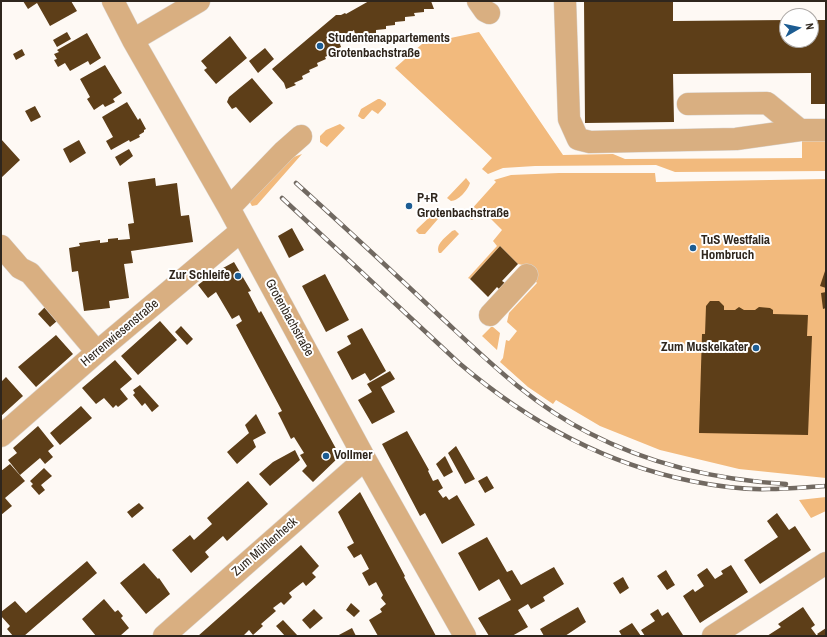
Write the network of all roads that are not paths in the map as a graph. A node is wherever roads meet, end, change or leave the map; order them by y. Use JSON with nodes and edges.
{"nodes":[{"id":1,"x":113,"y":1,"type":"edge"},
{"id":2,"x":199,"y":1,"type":"edge"},
{"id":3,"x":565,"y":1,"type":"edge"},
{"id":4,"x":134,"y":40,"type":"junction"},
{"id":5,"x":688,"y":104,"type":"dead end"},
{"id":6,"x":800,"y":130,"type":"junction"},
{"id":7,"x":826,"y":130,"type":"edge"},
{"id":8,"x":301,"y":136,"type":"dead end"},
{"id":9,"x":229,"y":208,"type":"junction"},
{"id":10,"x":241,"y":231,"type":"junction"},
{"id":11,"x":1,"y":246,"type":"edge"},
{"id":12,"x":527,"y":275,"type":"dead end"},
{"id":13,"x":490,"y":315,"type":"dead end"},
{"id":14,"x":97,"y":352,"type":"junction"},
{"id":15,"x":1,"y":436,"type":"edge"},
{"id":16,"x":365,"y":459,"type":"junction"},
{"id":17,"x":826,"y":563,"type":"edge"},
{"id":18,"x":164,"y":636,"type":"edge"},
{"id":19,"x":464,"y":636,"type":"edge"},
{"id":20,"x":713,"y":636,"type":"edge"}],
"edges":[{"from":1,"to":4,"type":"street","name":"Grotenbachstraße"},
{"from":2,"to":4,"type":"street"},
{"from":3,"to":6,"type":"street"},
{"from":4,"to":9,"type":"street","name":"Grotenbachstraße"},
{"from":5,"to":6,"type":"street"},
{"from":6,"to":7,"type":"street"},
{"from":8,"to":9,"type":"street"},
{"from":9,"to":10,"type":"street","name":"Grotenbachstraße"},
{"from":10,"to":14,"type":"street","name":"Herrenwiesenstraße"},
{"from":10,"to":16,"type":"street","name":"Grotenbachstraße"},
{"from":11,"to":14,"type":"street"},
{"from":12,"to":13,"type":"street"},
{"from":14,"to":15,"type":"street","name":"Herrenwiesenstraße"},
{"from":16,"to":18,"type":"street","name":"Zum Mühlenheck"},
{"from":16,"to":19,"type":"street","name":"Grotenbachstraße"},
{"from":17,"to":20,"type":"street"}]}
